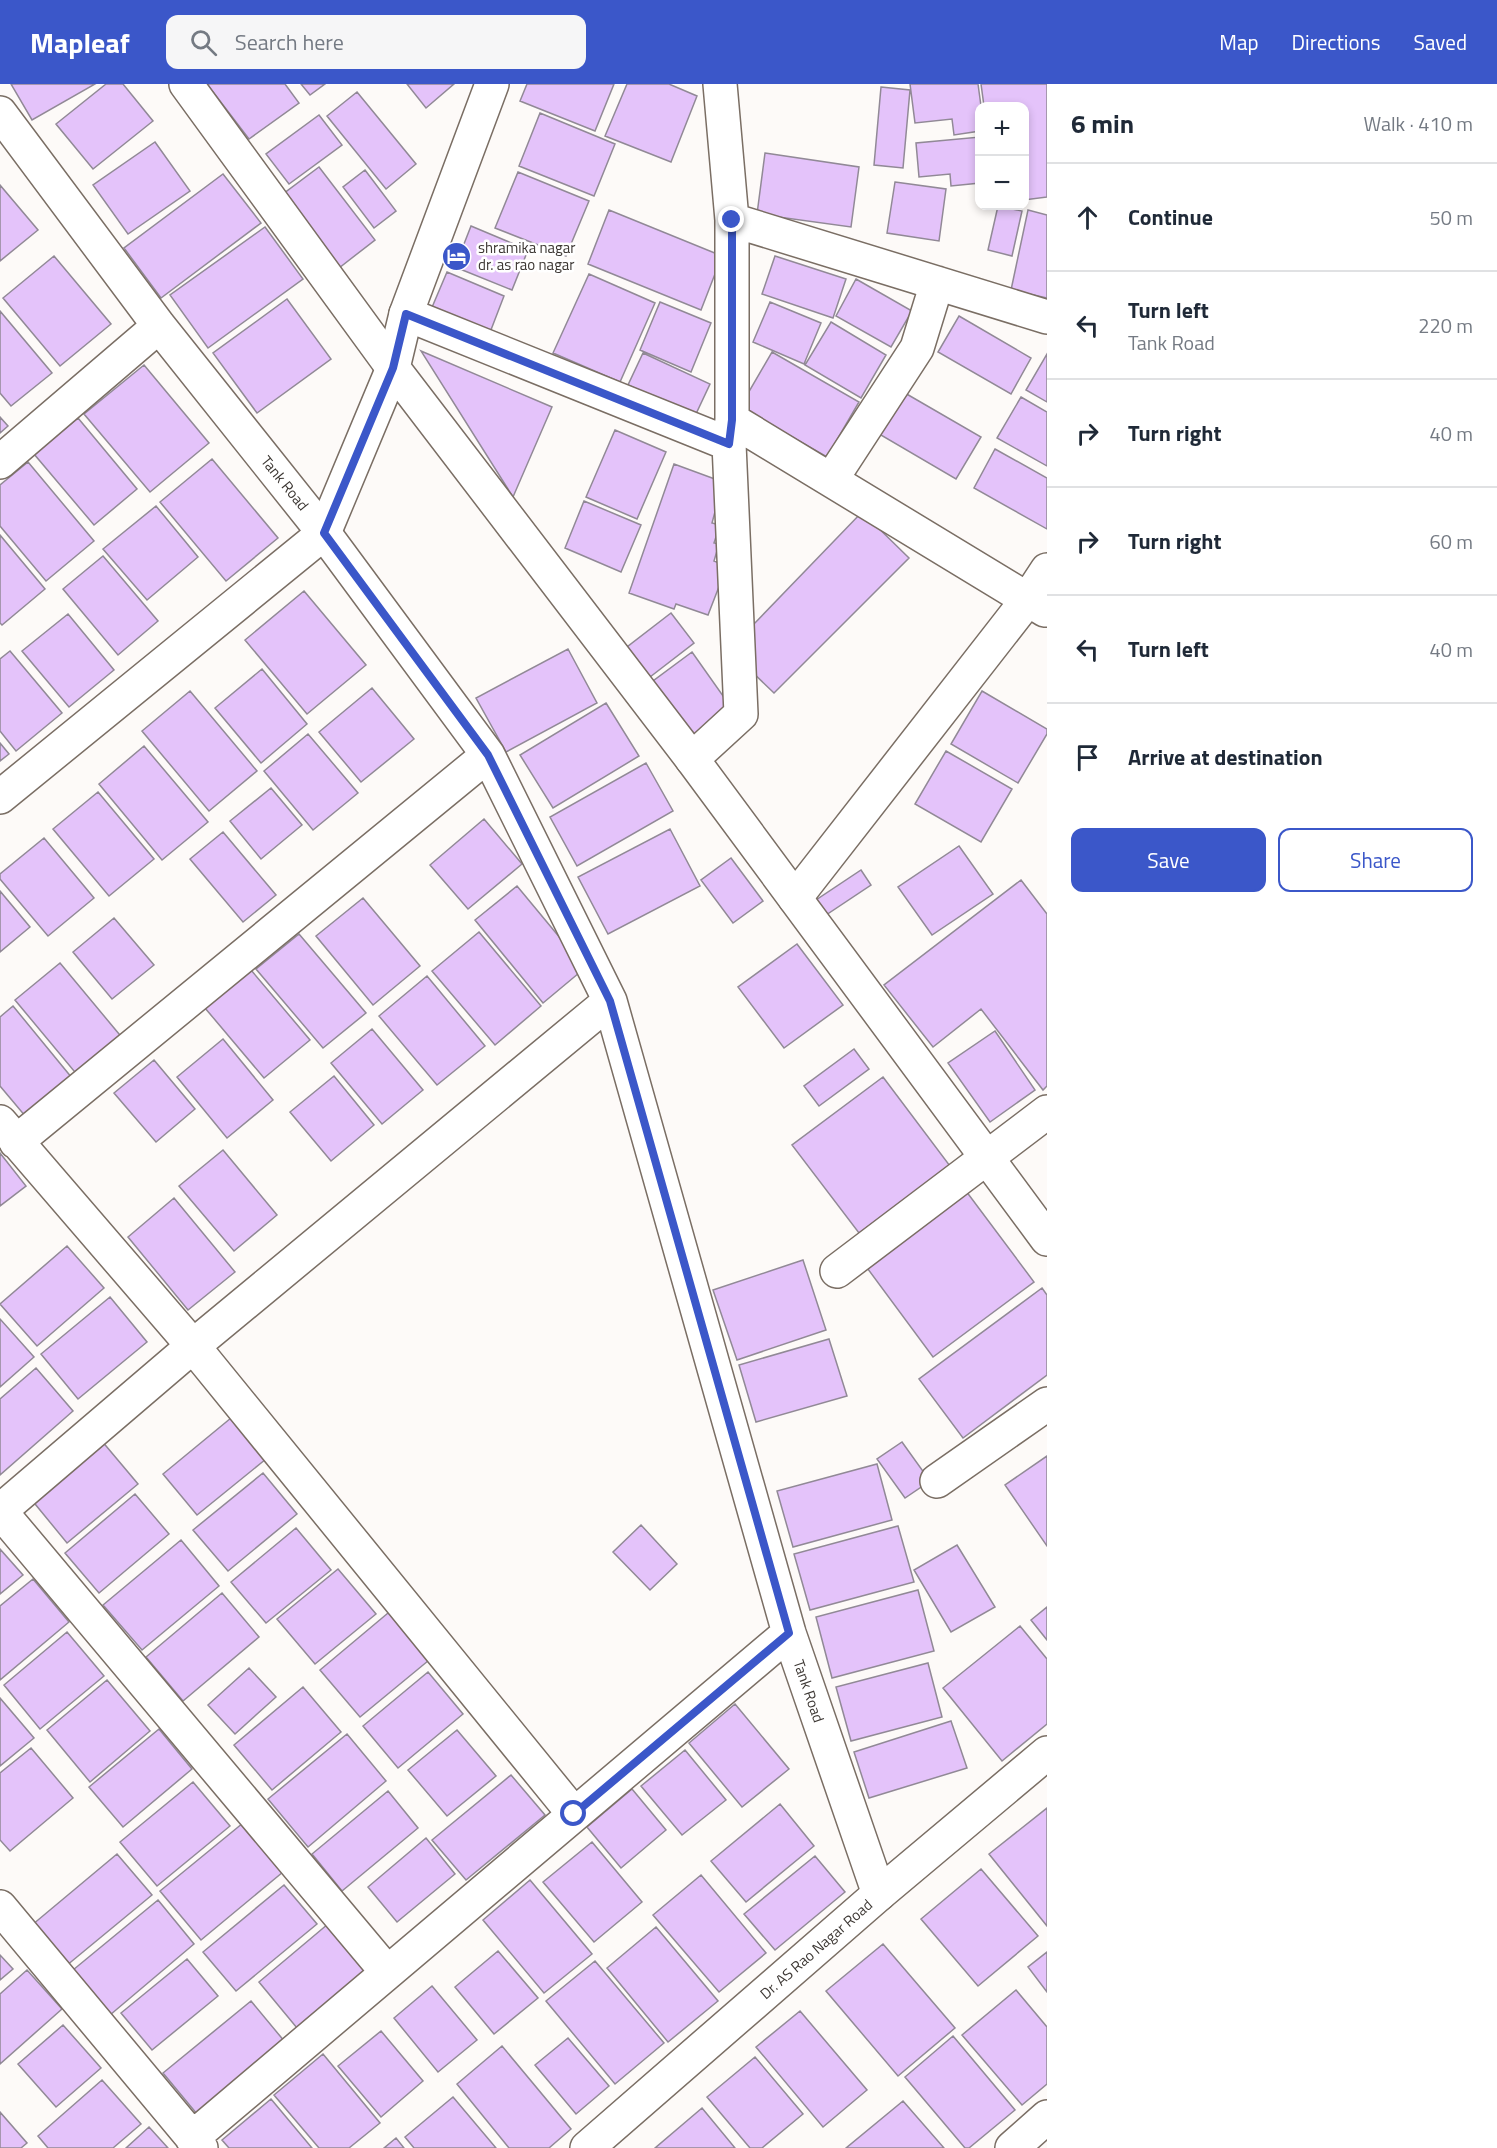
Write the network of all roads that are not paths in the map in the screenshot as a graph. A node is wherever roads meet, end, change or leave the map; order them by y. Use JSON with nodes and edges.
{"nodes":[{"id":1,"x":186,"y":84,"type":"edge"},
{"id":2,"x":492,"y":84,"type":"edge"},
{"id":3,"x":720,"y":84,"type":"edge"},
{"id":4,"x":3,"y":123,"type":"edge"},
{"id":5,"x":732,"y":220,"type":"junction"},
{"id":6,"x":937,"y":283,"type":"junction"},
{"id":7,"x":406,"y":314,"type":"junction"},
{"id":8,"x":1047,"y":317,"type":"edge"},
{"id":9,"x":159,"y":326,"type":"junction"},
{"id":10,"x":393,"y":368,"type":"junction"},
{"id":11,"x":730,"y":432,"type":"junction"},
{"id":12,"x":0,"y":462,"type":"edge"},
{"id":13,"x":831,"y":480,"type":"junction"},
{"id":14,"x":324,"y":533,"type":"junction"},
{"id":15,"x":1047,"y":570,"type":"edge"},
{"id":16,"x":1038,"y":605,"type":"edge"},
{"id":17,"x":488,"y":755,"type":"junction"},
{"id":18,"x":692,"y":759,"type":"junction"},
{"id":19,"x":0,"y":797,"type":"edge"},
{"id":20,"x":795,"y":898,"type":"junction"},
{"id":21,"x":610,"y":1001,"type":"junction"},
{"id":22,"x":1047,"y":1112,"type":"edge"},
{"id":23,"x":8,"y":1132,"type":"edge"},
{"id":24,"x":986,"y":1156,"type":"junction"},
{"id":25,"x":1047,"y":1239,"type":"edge"},
{"id":26,"x":837,"y":1271,"type":"dead end"},
{"id":27,"x":193,"y":1346,"type":"junction"},
{"id":28,"x":1047,"y":1404,"type":"edge"},
{"id":29,"x":937,"y":1481,"type":"dead end"},
{"id":30,"x":0,"y":1511,"type":"edge"},
{"id":31,"x":789,"y":1633,"type":"junction"},
{"id":32,"x":1047,"y":1753,"type":"edge"},
{"id":33,"x":574,"y":1814,"type":"junction"},
{"id":34,"x":879,"y":1894,"type":"junction"},
{"id":35,"x":0,"y":1907,"type":"edge"},
{"id":36,"x":387,"y":1972,"type":"junction"},
{"id":37,"x":1047,"y":2117,"type":"edge"},
{"id":38,"x":197,"y":2143,"type":"edge"},
{"id":39,"x":587,"y":2148,"type":"edge"},
{"id":40,"x":1012,"y":2148,"type":"edge"}],
"edges":[{"from":1,"to":10,"type":"street"},
{"from":2,"to":7,"type":"street"},
{"from":3,"to":5,"type":"street"},
{"from":4,"to":9,"type":"street","name":"Tank Road"},
{"from":5,"to":6,"type":"street"},
{"from":5,"to":11,"type":"street"},
{"from":6,"to":8,"type":"street"},
{"from":6,"to":13,"type":"street"},
{"from":7,"to":10,"type":"street"},
{"from":7,"to":11,"type":"street"},
{"from":9,"to":12,"type":"street"},
{"from":9,"to":14,"type":"street","name":"Tank Road"},
{"from":10,"to":14,"type":"street"},
{"from":10,"to":18,"type":"street"},
{"from":11,"to":13,"type":"street"},
{"from":11,"to":18,"type":"street"},
{"from":13,"to":16,"type":"street"},
{"from":14,"to":17,"type":"street","name":"Tank Road"},
{"from":14,"to":19,"type":"street"},
{"from":15,"to":16,"type":"street"},
{"from":16,"to":20,"type":"street"},
{"from":17,"to":21,"type":"street","name":"Tank Road"},
{"from":17,"to":23,"type":"street"},
{"from":18,"to":20,"type":"street"},
{"from":20,"to":24,"type":"street"},
{"from":21,"to":27,"type":"street"},
{"from":21,"to":31,"type":"street","name":"Tank Road"},
{"from":22,"to":24,"type":"street"},
{"from":23,"to":27,"type":"street"},
{"from":24,"to":25,"type":"street"},
{"from":24,"to":26,"type":"street"},
{"from":27,"to":30,"type":"street"},
{"from":27,"to":33,"type":"street"},
{"from":28,"to":29,"type":"street"},
{"from":30,"to":36,"type":"street"},
{"from":31,"to":33,"type":"street"},
{"from":31,"to":34,"type":"street","name":"Tank Road"},
{"from":32,"to":34,"type":"street","name":"Dr. AS Rao Nagar Road"},
{"from":33,"to":36,"type":"street"},
{"from":34,"to":39,"type":"street","name":"Dr. AS Rao Nagar Road"},
{"from":35,"to":38,"type":"street"},
{"from":36,"to":38,"type":"street"},
{"from":37,"to":40,"type":"street"}]}
